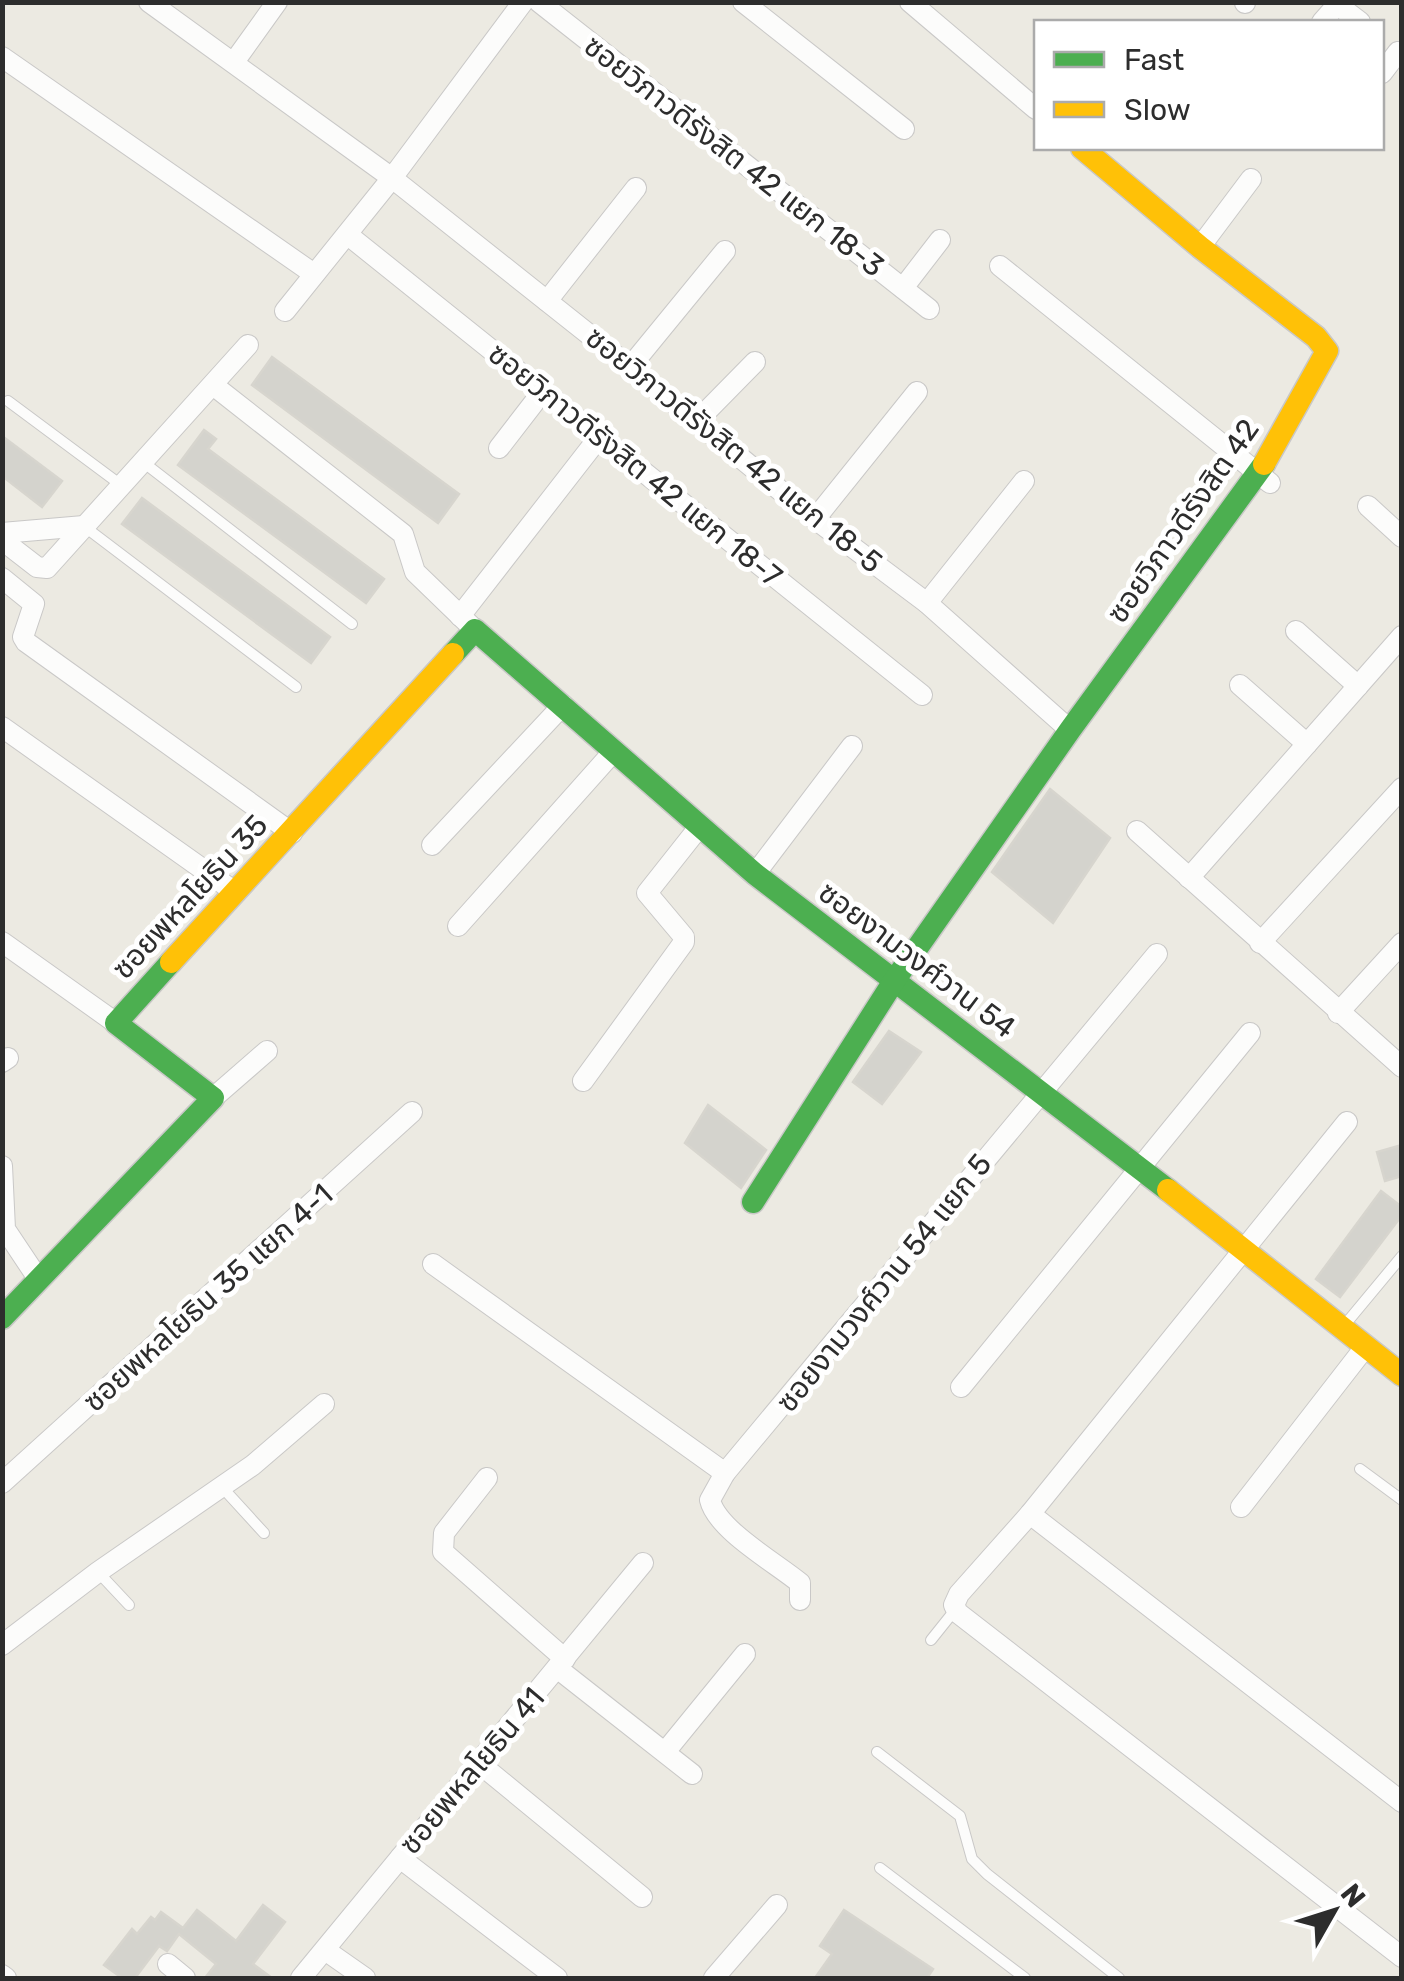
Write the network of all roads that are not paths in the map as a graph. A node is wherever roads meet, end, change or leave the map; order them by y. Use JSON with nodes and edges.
{"nodes":[{"id":1,"x":149,"y":2,"type":"edge"},
{"id":2,"x":276,"y":2,"type":"edge"},
{"id":3,"x":523,"y":2,"type":"edge"},
{"id":4,"x":539,"y":2,"type":"edge"},
{"id":5,"x":743,"y":2,"type":"edge"},
{"id":6,"x":910,"y":2,"type":"edge"},
{"id":7,"x":1336,"y":4,"type":"edge"},
{"id":8,"x":1357,"y":20,"type":"edge"},
{"id":9,"x":2,"y":56,"type":"edge"},
{"id":10,"x":234,"y":62,"type":"junction"},
{"id":11,"x":1034,"y":107,"type":"edge"},
{"id":12,"x":904,"y":130,"type":"dead end"},
{"id":13,"x":1084,"y":150,"type":"edge"},
{"id":14,"x":392,"y":178,"type":"junction"},
{"id":15,"x":1251,"y":179,"type":"dead end"},
{"id":16,"x":636,"y":188,"type":"dead end"},
{"id":17,"x":348,"y":235,"type":"junction"},
{"id":18,"x":940,"y":240,"type":"dead end"},
{"id":19,"x":1200,"y":247,"type":"junction"},
{"id":20,"x":725,"y":251,"type":"dead end"},
{"id":21,"x":1000,"y":266,"type":"dead end"},
{"id":22,"x":314,"y":274,"type":"junction"},
{"id":23,"x":903,"y":288,"type":"junction"},
{"id":24,"x":547,"y":301,"type":"junction"},
{"id":25,"x":929,"y":309,"type":"dead end"},
{"id":26,"x":285,"y":311,"type":"dead end"},
{"id":27,"x":248,"y":345,"type":"dead end"},
{"id":28,"x":755,"y":362,"type":"dead end"},
{"id":29,"x":630,"y":367,"type":"junction"},
{"id":30,"x":213,"y":384,"type":"junction"},
{"id":31,"x":543,"y":391,"type":"junction"},
{"id":32,"x":917,"y":392,"type":"dead end"},
{"id":33,"x":8,"y":400,"type":"dead end"},
{"id":34,"x":696,"y":422,"type":"junction"},
{"id":35,"x":600,"y":436,"type":"junction"},
{"id":36,"x":499,"y":448,"type":"dead end"},
{"id":37,"x":142,"y":462,"type":"junction"},
{"id":38,"x":1264,"y":478,"type":"junction"},
{"id":39,"x":1024,"y":481,"type":"dead end"},
{"id":40,"x":121,"y":486,"type":"junction"},
{"id":41,"x":1368,"y":506,"type":"dead end"},
{"id":42,"x":815,"y":520,"type":"junction"},
{"id":43,"x":84,"y":526,"type":"junction"},
{"id":44,"x":2,"y":532,"type":"edge"},
{"id":45,"x":1402,"y":537,"type":"edge"},
{"id":46,"x":2,"y":540,"type":"edge"},
{"id":47,"x":2,"y":578,"type":"edge"},
{"id":48,"x":927,"y":604,"type":"junction"},
{"id":49,"x":468,"y":623,"type":"junction"},
{"id":50,"x":352,"y":624,"type":"dead end"},
{"id":51,"x":1296,"y":631,"type":"dead end"},
{"id":52,"x":1402,"y":636,"type":"edge"},
{"id":53,"x":1240,"y":686,"type":"dead end"},
{"id":54,"x":1358,"y":686,"type":"junction"},
{"id":55,"x":296,"y":687,"type":"dead end"},
{"id":56,"x":922,"y":695,"type":"dead end"},
{"id":57,"x":563,"y":705,"type":"junction"},
{"id":58,"x":2,"y":727,"type":"edge"},
{"id":59,"x":1070,"y":730,"type":"junction"},
{"id":60,"x":1307,"y":744,"type":"junction"},
{"id":61,"x":852,"y":746,"type":"dead end"},
{"id":62,"x":614,"y":751,"type":"junction"},
{"id":63,"x":1402,"y":788,"type":"edge"},
{"id":64,"x":700,"y":826,"type":"junction"},
{"id":65,"x":1137,"y":831,"type":"dead end"},
{"id":66,"x":292,"y":832,"type":"junction"},
{"id":67,"x":432,"y":845,"type":"dead end"},
{"id":68,"x":755,"y":874,"type":"junction"},
{"id":69,"x":1189,"y":878,"type":"junction"},
{"id":70,"x":236,"y":892,"type":"junction"},
{"id":71,"x":458,"y":926,"type":"dead end"},
{"id":72,"x":2,"y":942,"type":"edge"},
{"id":73,"x":1260,"y":942,"type":"junction"},
{"id":74,"x":1402,"y":943,"type":"edge"},
{"id":75,"x":1156,"y":954,"type":"dead end"},
{"id":76,"x":894,"y":980,"type":"junction"},
{"id":77,"x":1338,"y":1013,"type":"junction"},
{"id":78,"x":116,"y":1023,"type":"junction"},
{"id":79,"x":1250,"y":1033,"type":"dead end"},
{"id":80,"x":267,"y":1051,"type":"dead end"},
{"id":81,"x":1401,"y":1067,"type":"edge"},
{"id":82,"x":584,"y":1081,"type":"dead end"},
{"id":83,"x":1041,"y":1092,"type":"junction"},
{"id":84,"x":213,"y":1098,"type":"junction"},
{"id":85,"x":412,"y":1112,"type":"dead end"},
{"id":86,"x":1346,"y":1122,"type":"dead end"},
{"id":87,"x":2,"y":1166,"type":"edge"},
{"id":88,"x":1140,"y":1171,"type":"junction"},
{"id":89,"x":753,"y":1202,"type":"dead end"},
{"id":90,"x":1246,"y":1249,"type":"junction"},
{"id":91,"x":1402,"y":1256,"type":"edge"},
{"id":92,"x":433,"y":1264,"type":"dead end"},
{"id":93,"x":39,"y":1280,"type":"junction"},
{"id":94,"x":2,"y":1318,"type":"edge"},
{"id":95,"x":1342,"y":1328,"type":"junction"},
{"id":96,"x":1366,"y":1346,"type":"junction"},
{"id":97,"x":1402,"y":1375,"type":"edge"},
{"id":98,"x":961,"y":1387,"type":"dead end"},
{"id":99,"x":324,"y":1404,"type":"dead end"},
{"id":100,"x":1360,"y":1469,"type":"dead end"},
{"id":101,"x":725,"y":1474,"type":"junction"},
{"id":102,"x":487,"y":1478,"type":"dead end"},
{"id":103,"x":2,"y":1483,"type":"edge"},
{"id":104,"x":221,"y":1486,"type":"junction"},
{"id":105,"x":1402,"y":1500,"type":"edge"},
{"id":106,"x":1242,"y":1506,"type":"dead end"},
{"id":107,"x":1030,"y":1514,"type":"junction"},
{"id":108,"x":264,"y":1532,"type":"dead end"},
{"id":109,"x":643,"y":1563,"type":"dead end"},
{"id":110,"x":98,"y":1572,"type":"junction"},
{"id":111,"x":800,"y":1600,"type":"dead end"},
{"id":112,"x":129,"y":1606,"type":"dead end"},
{"id":113,"x":955,"y":1607,"type":"junction"},
{"id":114,"x":931,"y":1640,"type":"dead end"},
{"id":115,"x":2,"y":1645,"type":"edge"},
{"id":116,"x":746,"y":1654,"type":"dead end"},
{"id":117,"x":561,"y":1664,"type":"junction"},
{"id":118,"x":665,"y":1752,"type":"junction"},
{"id":119,"x":878,"y":1752,"type":"dead end"},
{"id":120,"x":480,"y":1764,"type":"junction"},
{"id":121,"x":692,"y":1774,"type":"dead end"},
{"id":122,"x":1402,"y":1802,"type":"edge"},
{"id":123,"x":400,"y":1858,"type":"junction"},
{"id":124,"x":880,"y":1868,"type":"dead end"},
{"id":125,"x":642,"y":1898,"type":"dead end"},
{"id":126,"x":776,"y":1905,"type":"dead end"},
{"id":127,"x":325,"y":1950,"type":"junction"},
{"id":128,"x":1402,"y":1957,"type":"edge"},
{"id":129,"x":168,"y":1964,"type":"dead end"},
{"id":130,"x":185,"y":1978,"type":"edge"},
{"id":131,"x":301,"y":1978,"type":"edge"},
{"id":132,"x":365,"y":1978,"type":"edge"},
{"id":133,"x":558,"y":1978,"type":"edge"},
{"id":134,"x":714,"y":1978,"type":"edge"},
{"id":135,"x":1025,"y":1978,"type":"edge"},
{"id":136,"x":1119,"y":1978,"type":"edge"}],
"edges":[{"from":1,"to":10,"type":"street","name":"ซอยวิภาวดีรังสิต 42 แยก 18-5"},
{"from":2,"to":10,"type":"street"},
{"from":3,"to":14,"type":"street"},
{"from":4,"to":23,"type":"street","name":"ซอยวิภาวดีรังสิต 42 แยก 18-3"},
{"from":5,"to":12,"type":"street"},
{"from":6,"to":11,"type":"street"},
{"from":7,"to":8,"type":"street"},
{"from":9,"to":22,"type":"street"},
{"from":10,"to":14,"type":"street","name":"ซอยวิภาวดีรังสิต 42 แยก 18-5"},
{"from":13,"to":19,"type":"street","name":"ซอยวิภาวดีรังสิต 42"},
{"from":14,"to":17,"type":"street"},
{"from":14,"to":24,"type":"street","name":"ซอยวิภาวดีรังสิต 42 แยก 18-5"},
{"from":15,"to":19,"type":"street"},
{"from":16,"to":24,"type":"street"},
{"from":17,"to":22,"type":"street"},
{"from":17,"to":31,"type":"street","name":"ซอยวิภาวดีรังสิต 42 แยก 18-7"},
{"from":18,"to":23,"type":"street"},
{"from":19,"to":38,"type":"street","name":"ซอยวิภาวดีรังสิต 42"},
{"from":20,"to":29,"type":"street"},
{"from":21,"to":38,"type":"street"},
{"from":22,"to":26,"type":"street"},
{"from":23,"to":25,"type":"street","name":"ซอยวิภาวดีรังสิต 42 แยก 18-3"},
{"from":24,"to":29,"type":"street","name":"ซอยวิภาวดีรังสิต 42 แยก 18-5"},
{"from":27,"to":30,"type":"street"},
{"from":28,"to":34,"type":"street"},
{"from":29,"to":34,"type":"street","name":"ซอยวิภาวดีรังสิต 42 แยก 18-5"},
{"from":30,"to":37,"type":"street"},
{"from":30,"to":49,"type":"street","name":"ซอยงามวงศ์วาน 54"},
{"from":31,"to":35,"type":"street","name":"ซอยวิภาวดีรังสิต 42 แยก 18-7"},
{"from":31,"to":36,"type":"street"},
{"from":32,"to":42,"type":"street"},
{"from":33,"to":40,"type":"lane"},
{"from":34,"to":42,"type":"street","name":"ซอยวิภาวดีรังสิต 42 แยก 18-5"},
{"from":35,"to":49,"type":"street"},
{"from":35,"to":56,"type":"street","name":"ซอยวิภาวดีรังสิต 42 แยก 18-7"},
{"from":37,"to":40,"type":"street"},
{"from":37,"to":50,"type":"lane"},
{"from":38,"to":59,"type":"street","name":"ซอยวิภาวดีรังสิต 42"},
{"from":39,"to":48,"type":"street"},
{"from":40,"to":43,"type":"street"},
{"from":41,"to":45,"type":"street"},
{"from":42,"to":48,"type":"street","name":"ซอยวิภาวดีรังสิต 42 แยก 18-5"},
{"from":43,"to":44,"type":"street"},
{"from":43,"to":46,"type":"street"},
{"from":43,"to":55,"type":"lane"},
{"from":47,"to":66,"type":"street"},
{"from":48,"to":59,"type":"street","name":"ซอยวิภาวดีรังสิต 42 แยก 18-5"},
{"from":49,"to":57,"type":"street","name":"ซอยงามวงศ์วาน 54"},
{"from":49,"to":66,"type":"street","name":"ซอยพหลโยธิน 35"},
{"from":51,"to":54,"type":"street"},
{"from":52,"to":54,"type":"street"},
{"from":53,"to":60,"type":"street"},
{"from":54,"to":60,"type":"street"},
{"from":57,"to":62,"type":"street","name":"ซอยงามวงศ์วาน 54"},
{"from":57,"to":67,"type":"street"},
{"from":58,"to":70,"type":"street"},
{"from":59,"to":76,"type":"street","name":"ซอยวิภาวดีรังสิต 42"},
{"from":60,"to":69,"type":"street"},
{"from":61,"to":68,"type":"street"},
{"from":62,"to":64,"type":"street","name":"ซอยงามวงศ์วาน 54"},
{"from":62,"to":71,"type":"street"},
{"from":63,"to":73,"type":"street"},
{"from":64,"to":68,"type":"street","name":"ซอยงามวงศ์วาน 54"},
{"from":64,"to":82,"type":"street"},
{"from":65,"to":69,"type":"street"},
{"from":66,"to":70,"type":"street","name":"ซอยพหลโยธิน 35"},
{"from":68,"to":76,"type":"street","name":"ซอยงามวงศ์วาน 54"},
{"from":69,"to":73,"type":"street"},
{"from":70,"to":78,"type":"street","name":"ซอยพหลโยธิน 35"},
{"from":72,"to":78,"type":"street"},
{"from":73,"to":77,"type":"street"},
{"from":74,"to":77,"type":"street"},
{"from":75,"to":83,"type":"street","name":"ซอยงามวงศ์วาน 54 แยก 5"},
{"from":76,"to":83,"type":"street","name":"ซอยงามวงศ์วาน 54"},
{"from":76,"to":89,"type":"street","name":"ซอยวิภาวดีรังสิต 42"},
{"from":77,"to":81,"type":"street"},
{"from":78,"to":84,"type":"street","name":"ซอยพหลโยธิน 35"},
{"from":79,"to":88,"type":"street"},
{"from":80,"to":84,"type":"street"},
{"from":83,"to":88,"type":"street","name":"ซอยงามวงศ์วาน 54"},
{"from":83,"to":101,"type":"street","name":"ซอยงามวงศ์วาน 54 แยก 5"},
{"from":84,"to":93,"type":"street"},
{"from":85,"to":103,"type":"street","name":"ซอยพหลโยธิน 35 แยก 4-1"},
{"from":86,"to":90,"type":"street"},
{"from":87,"to":93,"type":"street"},
{"from":88,"to":90,"type":"street","name":"ซอยงามวงศ์วาน 54"},
{"from":88,"to":98,"type":"street"},
{"from":90,"to":95,"type":"street","name":"ซอยงามวงศ์วาน 54"},
{"from":90,"to":107,"type":"street"},
{"from":91,"to":95,"type":"lane"},
{"from":92,"to":101,"type":"street"},
{"from":93,"to":94,"type":"street"},
{"from":95,"to":96,"type":"street","name":"ซอยงามวงศ์วาน 54"},
{"from":96,"to":97,"type":"street","name":"ซอยงามวงศ์วาน 54"},
{"from":96,"to":106,"type":"street"},
{"from":99,"to":104,"type":"street"},
{"from":100,"to":105,"type":"lane"},
{"from":101,"to":111,"type":"street"},
{"from":102,"to":117,"type":"street"},
{"from":104,"to":108,"type":"lane"},
{"from":104,"to":110,"type":"street"},
{"from":107,"to":113,"type":"street"},
{"from":107,"to":122,"type":"street"},
{"from":109,"to":117,"type":"street","name":"ซอยพหลโยธิน 41"},
{"from":110,"to":112,"type":"lane"},
{"from":110,"to":115,"type":"street"},
{"from":113,"to":114,"type":"lane"},
{"from":113,"to":128,"type":"street"},
{"from":116,"to":118,"type":"street"},
{"from":117,"to":118,"type":"street"},
{"from":117,"to":120,"type":"street","name":"ซอยพหลโยธิน 41"},
{"from":118,"to":121,"type":"street"},
{"from":119,"to":136,"type":"lane"},
{"from":120,"to":123,"type":"street","name":"ซอยพหลโยธิน 41"},
{"from":120,"to":125,"type":"street"},
{"from":123,"to":127,"type":"street","name":"ซอยพหลโยธิน 41"},
{"from":123,"to":133,"type":"street"},
{"from":124,"to":135,"type":"lane"},
{"from":126,"to":134,"type":"street"},
{"from":127,"to":131,"type":"street","name":"ซอยพหลโยธิน 41"},
{"from":127,"to":132,"type":"street"},
{"from":129,"to":130,"type":"street"}]}
